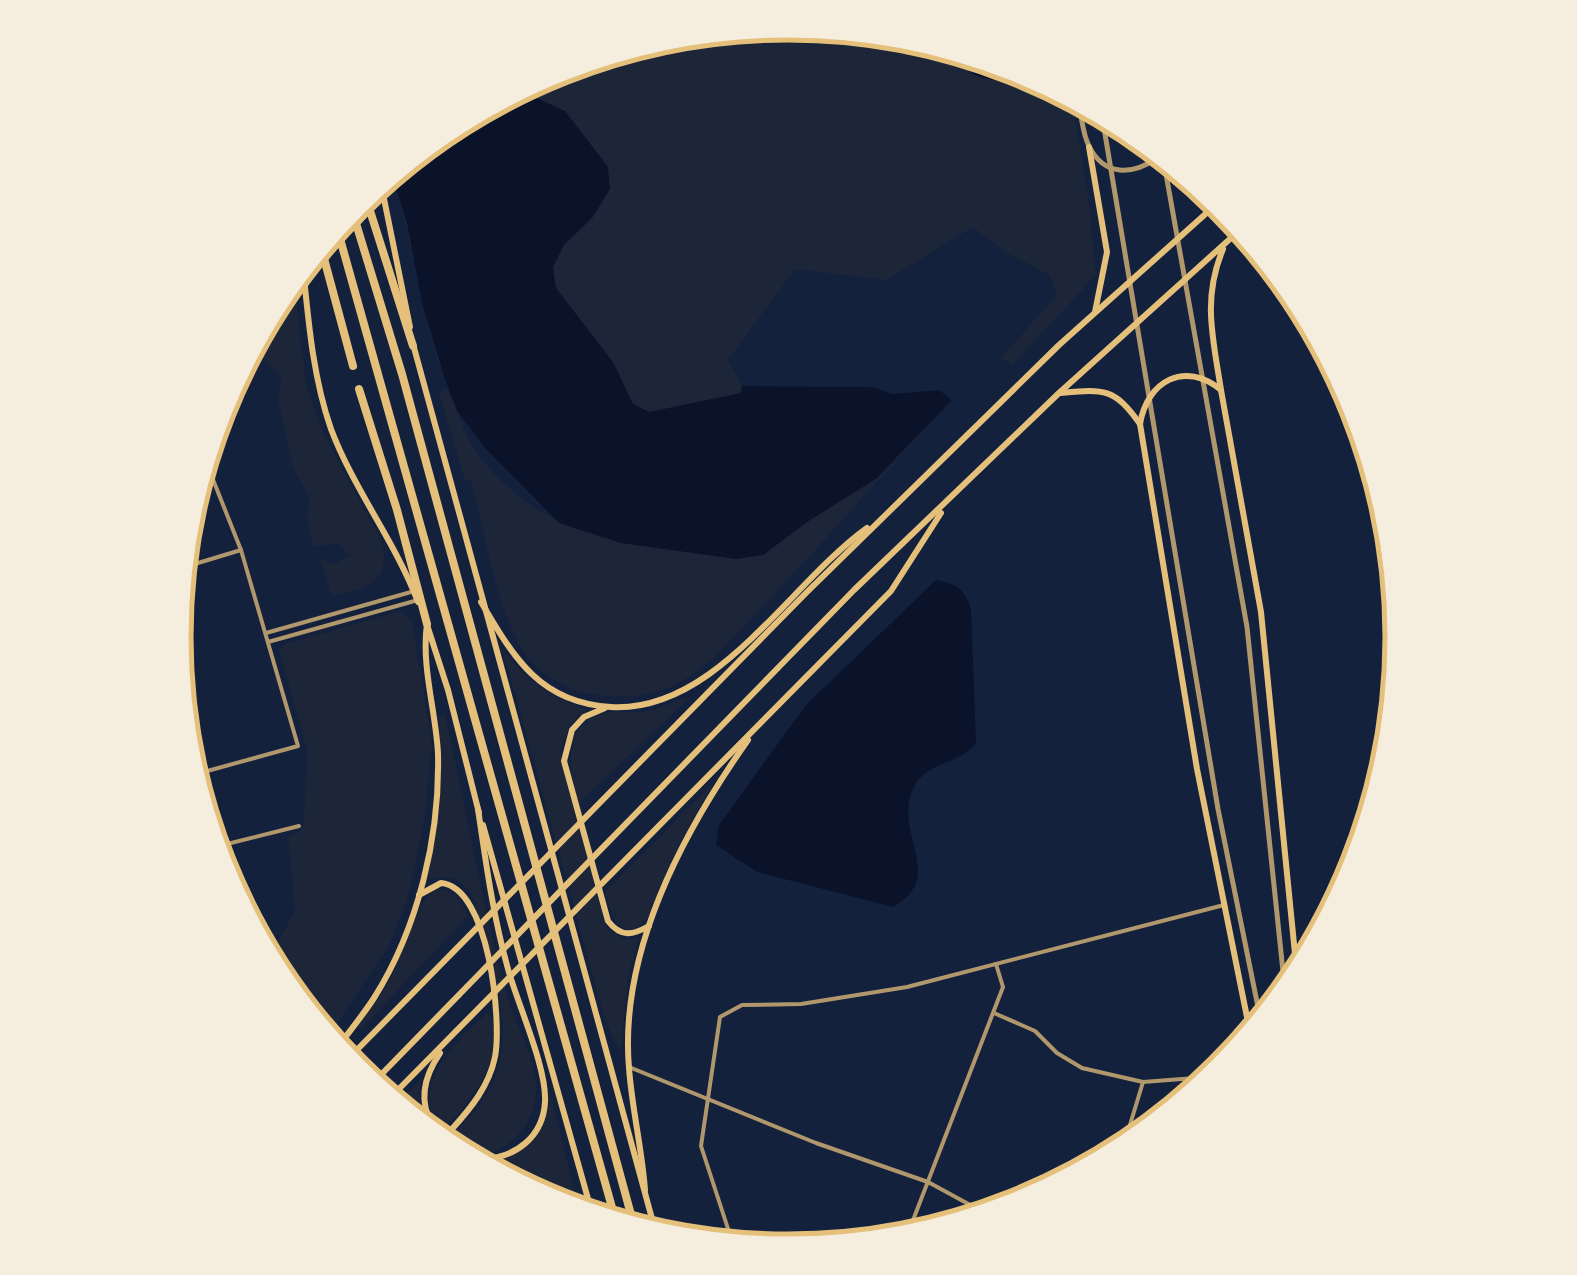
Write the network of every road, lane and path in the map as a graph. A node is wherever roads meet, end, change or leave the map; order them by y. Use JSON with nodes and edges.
{"nodes":[{"id":1,"x":1082,"y":117,"type":"edge"},
{"id":2,"x":1105,"y":131,"type":"edge"},
{"id":3,"x":1089,"y":147,"type":"junction"},
{"id":4,"x":1151,"y":162,"type":"edge"},
{"id":5,"x":1166,"y":175,"type":"edge"},
{"id":6,"x":384,"y":198,"type":"edge"},
{"id":7,"x":370,"y":212,"type":"edge"},
{"id":8,"x":1208,"y":212,"type":"edge"},
{"id":9,"x":356,"y":226,"type":"edge"},
{"id":10,"x":1232,"y":237,"type":"edge"},
{"id":11,"x":340,"y":243,"type":"edge"},
{"id":12,"x":1226,"y":243,"type":"junction"},
{"id":13,"x":325,"y":261,"type":"edge"},
{"id":14,"x":305,"y":287,"type":"edge"},
{"id":15,"x":1095,"y":313,"type":"junction"},
{"id":16,"x":414,"y":346,"type":"junction"},
{"id":17,"x":353,"y":366,"type":"dead end"},
{"id":18,"x":360,"y":388,"type":"dead end"},
{"id":19,"x":1222,"y":390,"type":"junction"},
{"id":20,"x":1058,"y":394,"type":"junction"},
{"id":21,"x":1140,"y":424,"type":"junction"},
{"id":22,"x":212,"y":478,"type":"edge"},
{"id":23,"x":947,"y":504,"type":"junction"},
{"id":24,"x":888,"y":513,"type":"junction"},
{"id":25,"x":240,"y":550,"type":"junction"},
{"id":26,"x":196,"y":564,"type":"edge"},
{"id":27,"x":414,"y":592,"type":"junction"},
{"id":28,"x":418,"y":600,"type":"junction"},
{"id":29,"x":482,"y":602,"type":"junction"},
{"id":30,"x":426,"y":624,"type":"junction"},
{"id":31,"x":266,"y":633,"type":"junction"},
{"id":32,"x":268,"y":642,"type":"junction"},
{"id":33,"x":606,"y":707,"type":"junction"},
{"id":34,"x":758,"y":726,"type":"junction"},
{"id":35,"x":206,"y":771,"type":"edge"},
{"id":36,"x":478,"y":809,"type":"junction"},
{"id":37,"x":299,"y":826,"type":"dead end"},
{"id":38,"x":228,"y":844,"type":"edge"},
{"id":39,"x":418,"y":896,"type":"junction"},
{"id":40,"x":1224,"y":905,"type":"junction"},
{"id":41,"x":650,"y":925,"type":"junction"},
{"id":42,"x":1295,"y":953,"type":"edge"},
{"id":43,"x":996,"y":964,"type":"junction"},
{"id":44,"x":1283,"y":972,"type":"edge"},
{"id":45,"x":1258,"y":1007,"type":"edge"},
{"id":46,"x":994,"y":1013,"type":"junction"},
{"id":47,"x":1247,"y":1020,"type":"edge"},
{"id":48,"x":345,"y":1038,"type":"edge"},
{"id":49,"x":449,"y":1040,"type":"junction"},
{"id":50,"x":357,"y":1050,"type":"edge"},
{"id":51,"x":628,"y":1067,"type":"junction"},
{"id":52,"x":381,"y":1074,"type":"edge"},
{"id":53,"x":1191,"y":1078,"type":"edge"},
{"id":54,"x":1142,"y":1082,"type":"junction"},
{"id":55,"x":398,"y":1090,"type":"edge"},
{"id":56,"x":708,"y":1099,"type":"junction"},
{"id":57,"x":428,"y":1114,"type":"edge"},
{"id":58,"x":1129,"y":1128,"type":"edge"},
{"id":59,"x":452,"y":1129,"type":"dead end"},
{"id":60,"x":495,"y":1158,"type":"edge"},
{"id":61,"x":928,"y":1182,"type":"junction"},
{"id":62,"x":645,"y":1190,"type":"junction"},
{"id":63,"x":588,"y":1200,"type":"edge"},
{"id":64,"x":971,"y":1206,"type":"edge"},
{"id":65,"x":612,"y":1208,"type":"edge"},
{"id":66,"x":631,"y":1214,"type":"edge"},
{"id":67,"x":652,"y":1219,"type":"edge"},
{"id":68,"x":912,"y":1222,"type":"edge"},
{"id":69,"x":729,"y":1232,"type":"edge"}],
"edges":[{"from":1,"to":3,"type":"street"},
{"from":2,"to":45,"type":"street"},
{"from":3,"to":4,"type":"street"},
{"from":3,"to":15,"type":"main road"},
{"from":5,"to":44,"type":"street"},
{"from":6,"to":16,"type":"main road"},
{"from":7,"to":16,"type":"highway"},
{"from":8,"to":15,"type":"main road"},
{"from":9,"to":66,"type":"highway"},
{"from":10,"to":12,"type":"main road"},
{"from":11,"to":65,"type":"highway"},
{"from":12,"to":19,"type":"main road"},
{"from":12,"to":20,"type":"main road"},
{"from":13,"to":17,"type":"highway"},
{"from":14,"to":27,"type":"main road"},
{"from":15,"to":24,"type":"main road"},
{"from":16,"to":29,"type":"main road"},
{"from":18,"to":30,"type":"highway"},
{"from":19,"to":21,"type":"main road"},
{"from":19,"to":42,"type":"main road"},
{"from":20,"to":21,"type":"main road"},
{"from":20,"to":23,"type":"main road"},
{"from":21,"to":40,"type":"main road"},
{"from":22,"to":25,"type":"street"},
{"from":23,"to":34,"type":"main road"},
{"from":23,"to":52,"type":"main road"},
{"from":24,"to":33,"type":"main road"},
{"from":24,"to":50,"type":"main road"},
{"from":25,"to":26,"type":"street"},
{"from":25,"to":31,"type":"street"},
{"from":27,"to":28,"type":"main road"},
{"from":27,"to":31,"type":"street"},
{"from":28,"to":30,"type":"main road"},
{"from":28,"to":32,"type":"street"},
{"from":29,"to":33,"type":"main road"},
{"from":29,"to":62,"type":"main road"},
{"from":30,"to":36,"type":"main road"},
{"from":30,"to":39,"type":"main road"},
{"from":31,"to":32,"type":"street"},
{"from":32,"to":35,"type":"street"},
{"from":33,"to":41,"type":"main road"},
{"from":34,"to":41,"type":"main road"},
{"from":34,"to":49,"type":"main road"},
{"from":36,"to":60,"type":"main road"},
{"from":36,"to":63,"type":"main road"},
{"from":37,"to":38,"type":"street"},
{"from":39,"to":48,"type":"main road"},
{"from":39,"to":59,"type":"main road"},
{"from":40,"to":43,"type":"street"},
{"from":40,"to":47,"type":"main road"},
{"from":41,"to":51,"type":"main road"},
{"from":43,"to":46,"type":"street"},
{"from":43,"to":56,"type":"street"},
{"from":46,"to":54,"type":"street"},
{"from":46,"to":61,"type":"street"},
{"from":49,"to":55,"type":"main road"},
{"from":49,"to":57,"type":"main road"},
{"from":51,"to":56,"type":"street"},
{"from":51,"to":62,"type":"main road"},
{"from":53,"to":54,"type":"street"},
{"from":54,"to":58,"type":"street"},
{"from":56,"to":61,"type":"street"},
{"from":56,"to":69,"type":"street"},
{"from":61,"to":64,"type":"street"},
{"from":61,"to":68,"type":"street"},
{"from":62,"to":67,"type":"main road"}]}
